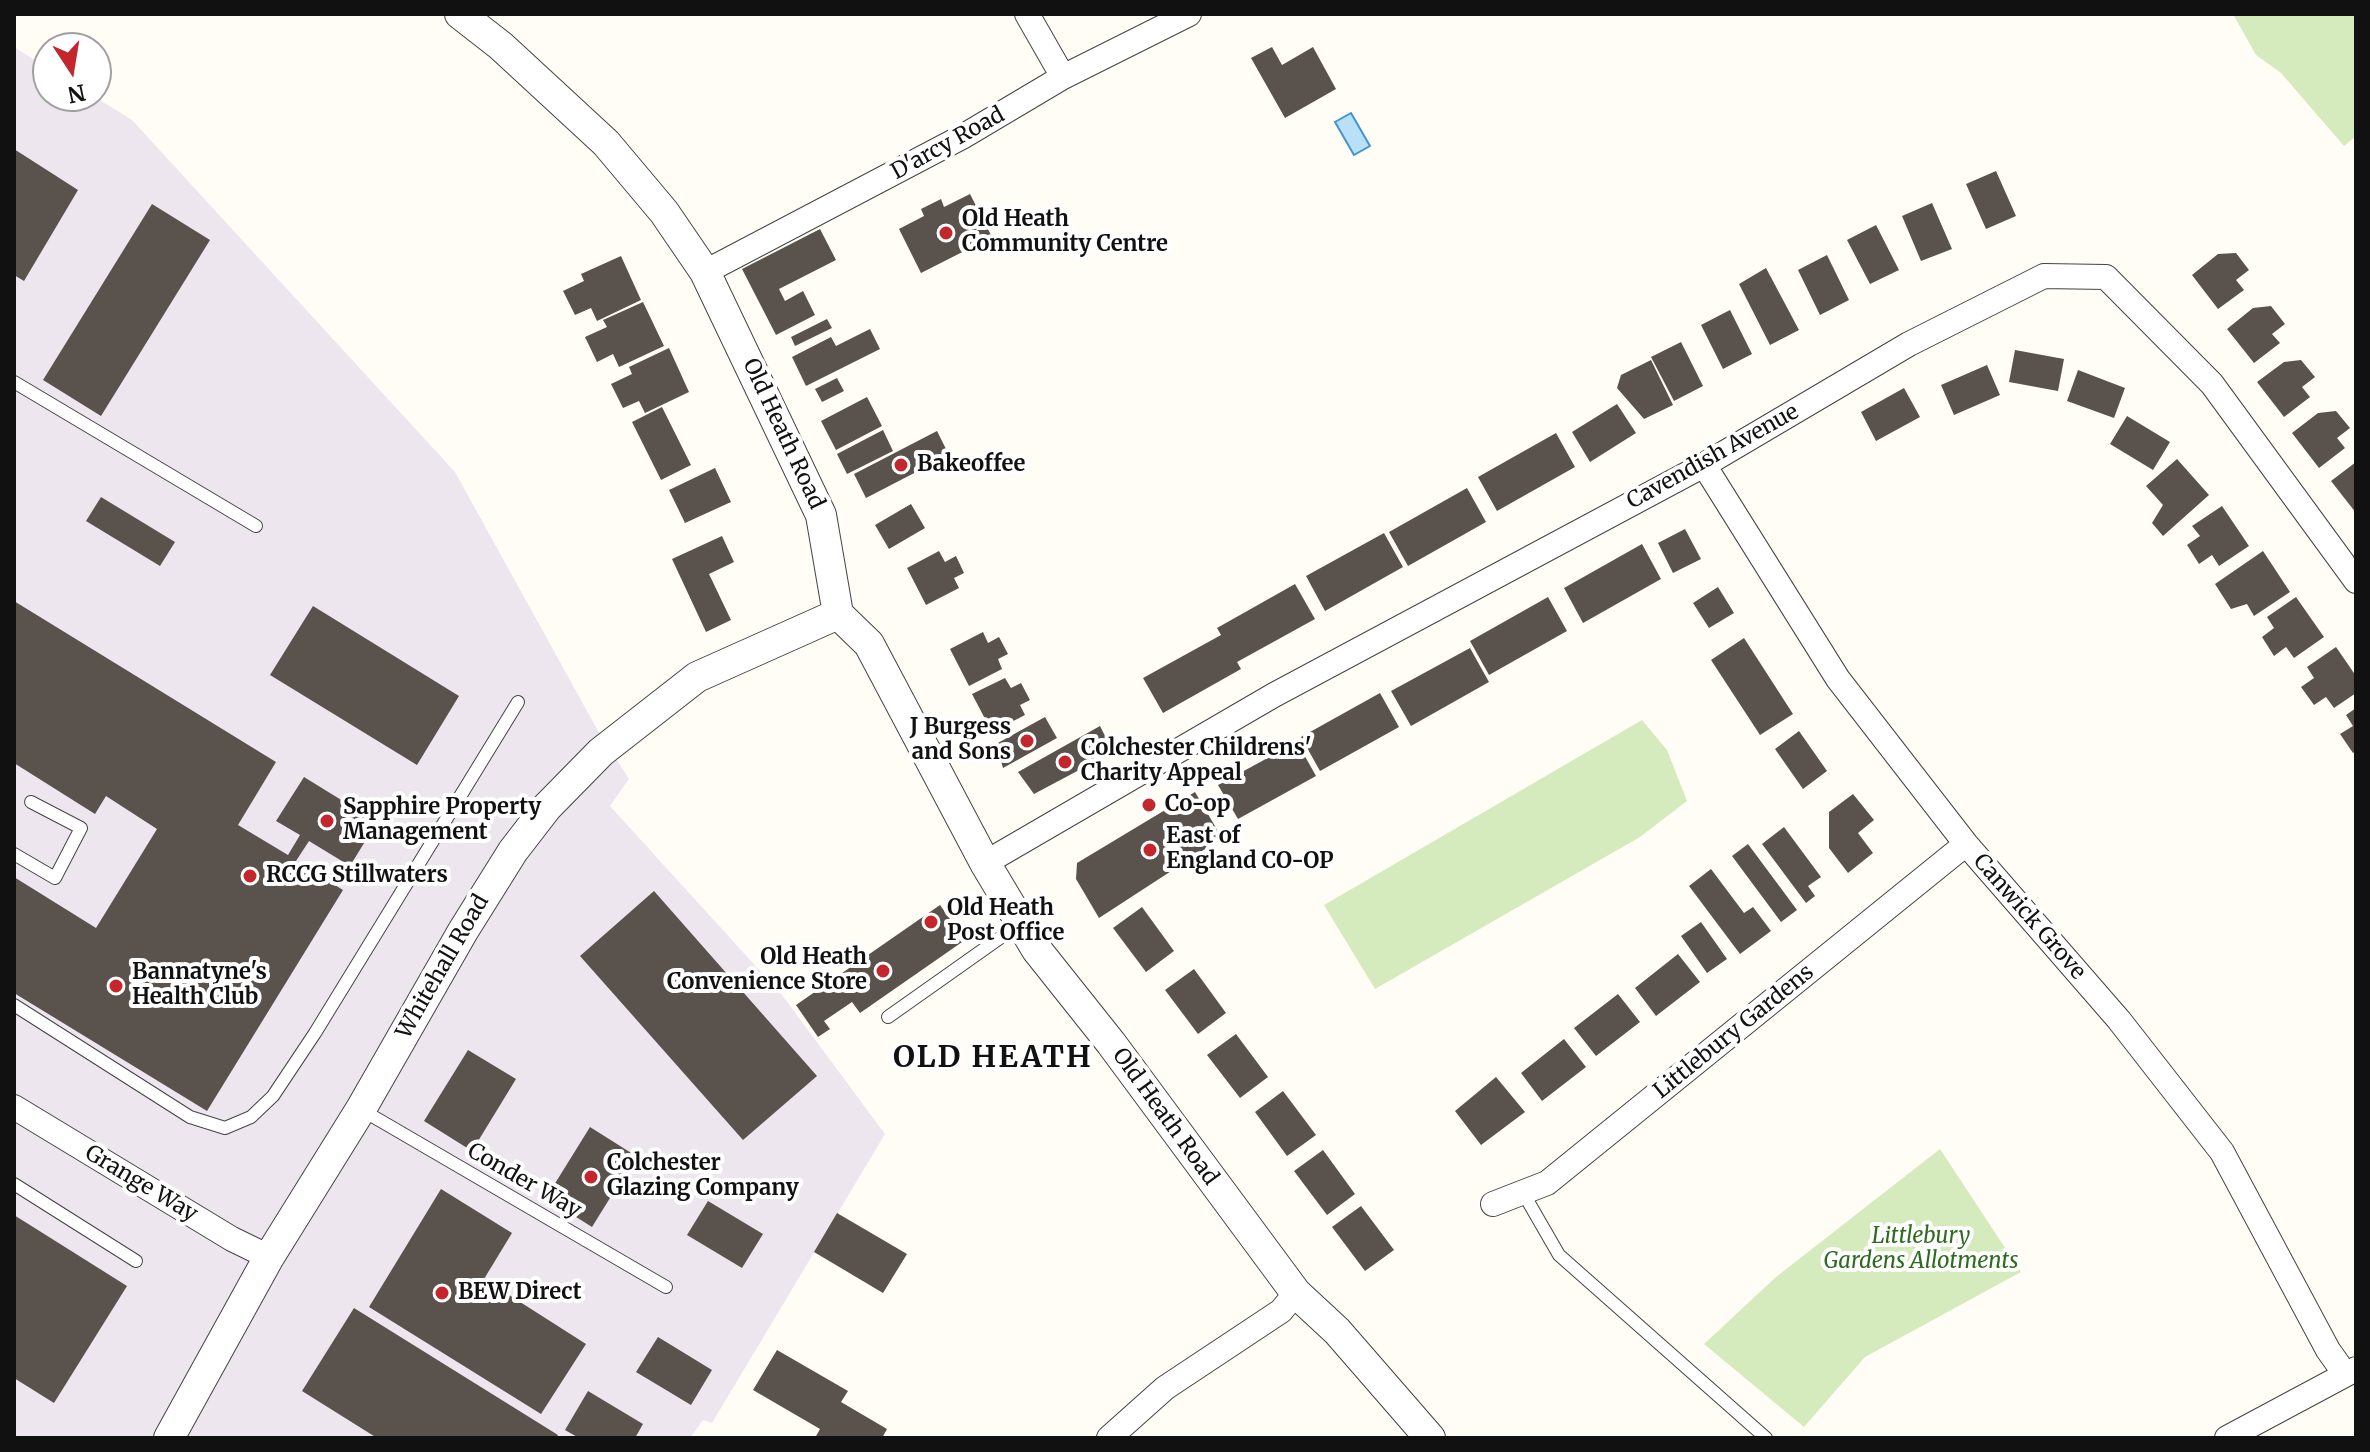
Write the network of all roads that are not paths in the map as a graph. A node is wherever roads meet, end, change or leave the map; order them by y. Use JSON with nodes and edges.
{"nodes":[{"id":1,"x":460,"y":14,"type":"edge"},
{"id":2,"x":1027,"y":14,"type":"edge"},
{"id":3,"x":1189,"y":14,"type":"edge"},
{"id":4,"x":1063,"y":77,"type":"junction"},
{"id":5,"x":705,"y":272,"type":"junction"},
{"id":6,"x":14,"y":382,"type":"edge"},
{"id":7,"x":1704,"y":465,"type":"junction"},
{"id":8,"x":256,"y":526,"type":"dead end"},
{"id":9,"x":2356,"y":581,"type":"edge"},
{"id":10,"x":838,"y":614,"type":"junction"},
{"id":11,"x":518,"y":702,"type":"dead end"},
{"id":12,"x":31,"y":802,"type":"dead end"},
{"id":13,"x":1966,"y":844,"type":"junction"},
{"id":14,"x":14,"y":854,"type":"edge"},
{"id":15,"x":985,"y":863,"type":"junction"},
{"id":16,"x":1021,"y":923,"type":"junction"},
{"id":17,"x":14,"y":1005,"type":"edge"},
{"id":18,"x":888,"y":1017,"type":"dead end"},
{"id":19,"x":14,"y":1107,"type":"edge"},
{"id":20,"x":361,"y":1109,"type":"junction"},
{"id":21,"x":14,"y":1184,"type":"edge"},
{"id":22,"x":1522,"y":1191,"type":"junction"},
{"id":23,"x":1493,"y":1204,"type":"dead end"},
{"id":24,"x":269,"y":1257,"type":"junction"},
{"id":25,"x":136,"y":1261,"type":"dead end"},
{"id":26,"x":666,"y":1287,"type":"dead end"},
{"id":27,"x":1296,"y":1293,"type":"junction"},
{"id":28,"x":2351,"y":1371,"type":"edge"},
{"id":29,"x":169,"y":1438,"type":"edge"},
{"id":30,"x":1109,"y":1438,"type":"edge"},
{"id":31,"x":1430,"y":1438,"type":"edge"},
{"id":32,"x":1766,"y":1438,"type":"edge"},
{"id":33,"x":2227,"y":1438,"type":"edge"}],
"edges":[{"from":1,"to":5,"type":"street","name":"Old Heath Road"},
{"from":2,"to":4,"type":"street"},
{"from":3,"to":4,"type":"street","name":"D'arcy Road"},
{"from":4,"to":5,"type":"street","name":"D'arcy Road"},
{"from":5,"to":10,"type":"street","name":"Old Heath Road"},
{"from":6,"to":8,"type":"lane"},
{"from":7,"to":9,"type":"street","name":"Cavendish Avenue"},
{"from":7,"to":13,"type":"street","name":"Canwick Grove"},
{"from":7,"to":15,"type":"street","name":"Cavendish Avenue"},
{"from":10,"to":15,"type":"street","name":"Old Heath Road"},
{"from":10,"to":20,"type":"street","name":"Whitehall Road"},
{"from":11,"to":17,"type":"lane"},
{"from":12,"to":14,"type":"lane"},
{"from":13,"to":22,"type":"street","name":"Littlebury Gardens"},
{"from":13,"to":28,"type":"street","name":"Canwick Grove"},
{"from":15,"to":16,"type":"street","name":"Old Heath Road"},
{"from":16,"to":18,"type":"lane"},
{"from":16,"to":27,"type":"street","name":"Old Heath Road"},
{"from":19,"to":24,"type":"street","name":"Grange Way"},
{"from":20,"to":24,"type":"street","name":"Whitehall Road"},
{"from":20,"to":26,"type":"lane","name":"Conder Way"},
{"from":21,"to":25,"type":"lane"},
{"from":22,"to":23,"type":"street","name":"Littlebury Gardens"},
{"from":22,"to":32,"type":"lane"},
{"from":24,"to":29,"type":"street","name":"Whitehall Road"},
{"from":27,"to":30,"type":"street"},
{"from":27,"to":31,"type":"street","name":"Old Heath Road"},
{"from":28,"to":33,"type":"street"}]}
